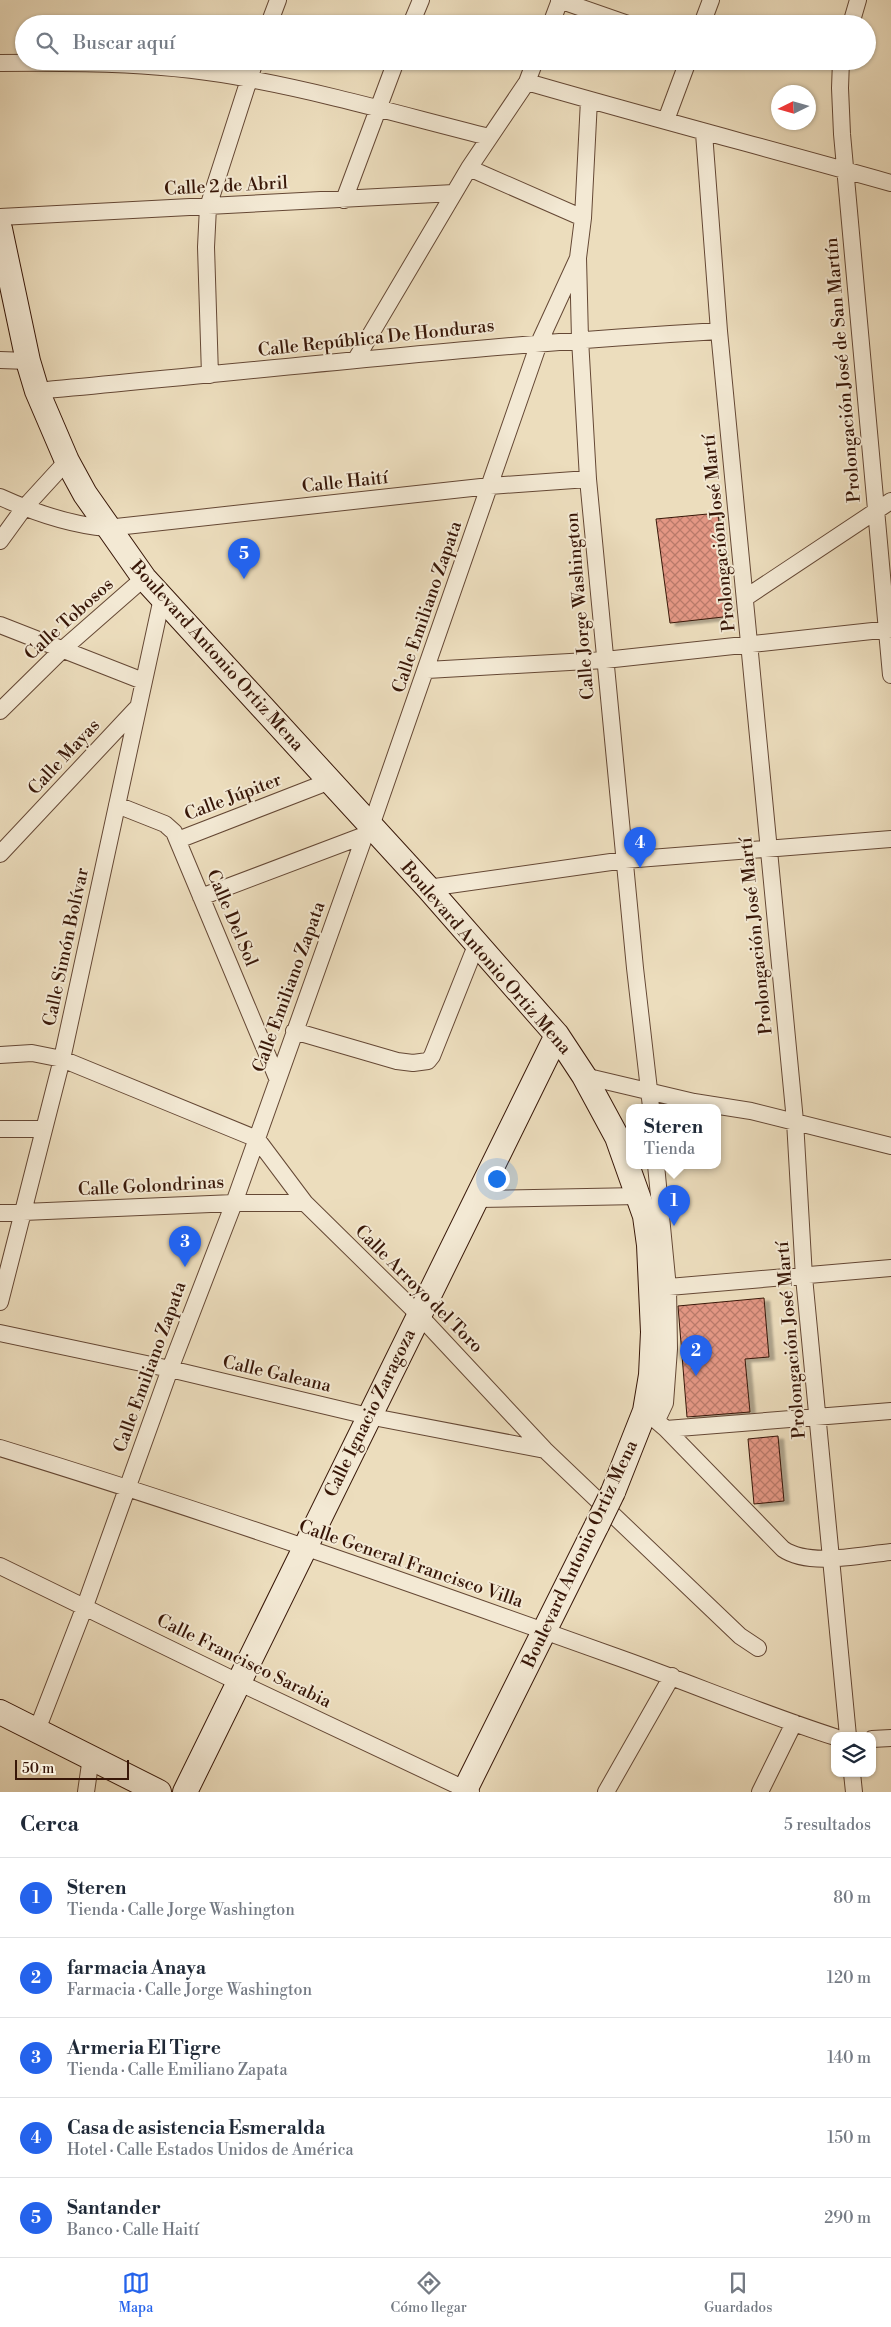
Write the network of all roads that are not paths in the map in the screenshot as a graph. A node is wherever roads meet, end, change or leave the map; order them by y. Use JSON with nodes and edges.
{"nodes":[{"id":1,"x":278,"y":0,"type":"edge"},
{"id":2,"x":420,"y":0,"type":"edge"},
{"id":3,"x":560,"y":0,"type":"edge"},
{"id":4,"x":711,"y":0,"type":"edge"},
{"id":5,"x":858,"y":0,"type":"edge"},
{"id":6,"x":272,"y":15,"type":"edge"},
{"id":7,"x":414,"y":15,"type":"edge"},
{"id":8,"x":554,"y":15,"type":"edge"},
{"id":9,"x":602,"y":15,"type":"edge"},
{"id":10,"x":705,"y":15,"type":"edge"},
{"id":11,"x":854,"y":15,"type":"edge"},
{"id":12,"x":0,"y":63,"type":"edge"},
{"id":13,"x":15,"y":63,"type":"edge"},
{"id":14,"x":182,"y":70,"type":"edge"},
{"id":15,"x":252,"y":70,"type":"edge"},
{"id":16,"x":392,"y":70,"type":"edge"},
{"id":17,"x":532,"y":70,"type":"edge"},
{"id":18,"x":685,"y":70,"type":"edge"},
{"id":19,"x":841,"y":70,"type":"edge"},
{"id":20,"x":249,"y":79,"type":"junction"},
{"id":21,"x":527,"y":82,"type":"junction"},
{"id":22,"x":589,"y":100,"type":"junction"},
{"id":23,"x":376,"y":109,"type":"junction"},
{"id":24,"x":666,"y":120,"type":"junction"},
{"id":25,"x":704,"y":133,"type":"junction"},
{"id":26,"x":489,"y":137,"type":"junction"},
{"id":27,"x":469,"y":168,"type":"junction"},
{"id":28,"x":846,"y":170,"type":"junction"},
{"id":29,"x":891,"y":183,"type":"edge"},
{"id":30,"x":454,"y":194,"type":"junction"},
{"id":31,"x":344,"y":200,"type":"junction"},
{"id":32,"x":208,"y":207,"type":"junction"},
{"id":33,"x":0,"y":217,"type":"edge"},
{"id":34,"x":583,"y":218,"type":"junction"},
{"id":35,"x":0,"y":229,"type":"edge"},
{"id":36,"x":578,"y":258,"type":"junction"},
{"id":37,"x":719,"y":331,"type":"junction"},
{"id":38,"x":580,"y":339,"type":"junction"},
{"id":39,"x":539,"y":343,"type":"junction"},
{"id":40,"x":356,"y":359,"type":"junction"},
{"id":41,"x":0,"y":360,"type":"edge"},
{"id":42,"x":28,"y":362,"type":"junction"},
{"id":43,"x":210,"y":375,"type":"junction"},
{"id":44,"x":37,"y":391,"type":"junction"},
{"id":45,"x":67,"y":461,"type":"junction"},
{"id":46,"x":588,"y":478,"type":"junction"},
{"id":47,"x":490,"y":486,"type":"junction"},
{"id":48,"x":0,"y":497,"type":"edge"},
{"id":49,"x":891,"y":501,"type":"edge"},
{"id":50,"x":24,"y":508,"type":"junction"},
{"id":51,"x":875,"y":512,"type":"junction"},
{"id":52,"x":107,"y":528,"type":"junction"},
{"id":53,"x":0,"y":541,"type":"edge"},
{"id":54,"x":144,"y":578,"type":"junction"},
{"id":55,"x":162,"y":598,"type":"junction"},
{"id":56,"x":745,"y":598,"type":"junction"},
{"id":57,"x":0,"y":625,"type":"edge"},
{"id":58,"x":889,"y":629,"type":"edge"},
{"id":59,"x":750,"y":643,"type":"junction"},
{"id":60,"x":63,"y":649,"type":"junction"},
{"id":61,"x":605,"y":660,"type":"junction"},
{"id":62,"x":427,"y":670,"type":"junction"},
{"id":63,"x":891,"y":674,"type":"edge"},
{"id":64,"x":143,"y":681,"type":"junction"},
{"id":65,"x":136,"y":710,"type":"junction"},
{"id":66,"x":0,"y":711,"type":"edge"},
{"id":67,"x":330,"y":781,"type":"junction"},
{"id":68,"x":117,"y":805,"type":"junction"},
{"id":69,"x":368,"y":831,"type":"junction"},
{"id":70,"x":891,"y":839,"type":"edge"},
{"id":71,"x":178,"y":840,"type":"junction"},
{"id":72,"x":3,"y":846,"type":"edge"},
{"id":73,"x":767,"y":847,"type":"junction"},
{"id":74,"x":625,"y":860,"type":"junction"},
{"id":75,"x":428,"y":888,"type":"junction"},
{"id":76,"x":201,"y":897,"type":"junction"},
{"id":77,"x":478,"y":943,"type":"junction"},
{"id":78,"x":294,"y":1031,"type":"junction"},
{"id":79,"x":557,"y":1035,"type":"junction"},
{"id":80,"x":0,"y":1055,"type":"edge"},
{"id":81,"x":62,"y":1059,"type":"junction"},
{"id":82,"x":584,"y":1076,"type":"junction"},
{"id":83,"x":277,"y":1078,"type":"junction"},
{"id":84,"x":650,"y":1099,"type":"edge"},
{"id":85,"x":683,"y":1104,"type":"edge"},
{"id":86,"x":721,"y":1110,"type":"edge"},
{"id":87,"x":795,"y":1121,"type":"junction"},
{"id":88,"x":44,"y":1129,"type":"junction"},
{"id":89,"x":0,"y":1130,"type":"edge"},
{"id":90,"x":257,"y":1139,"type":"junction"},
{"id":91,"x":891,"y":1146,"type":"edge"},
{"id":92,"x":626,"y":1160,"type":"edge"},
{"id":93,"x":629,"y":1169,"type":"edge"},
{"id":94,"x":656,"y":1169,"type":"edge"},
{"id":95,"x":640,"y":1196,"type":"junction"},
{"id":96,"x":478,"y":1199,"type":"junction"},
{"id":97,"x":234,"y":1202,"type":"junction"},
{"id":98,"x":305,"y":1203,"type":"junction"},
{"id":99,"x":22,"y":1212,"type":"junction"},
{"id":100,"x":0,"y":1214,"type":"edge"},
{"id":101,"x":891,"y":1268,"type":"edge"},
{"id":102,"x":804,"y":1277,"type":"junction"},
{"id":103,"x":660,"y":1288,"type":"junction"},
{"id":104,"x":0,"y":1302,"type":"edge"},
{"id":105,"x":418,"y":1314,"type":"junction"},
{"id":106,"x":0,"y":1333,"type":"edge"},
{"id":107,"x":170,"y":1369,"type":"junction"},
{"id":108,"x":891,"y":1411,"type":"edge"},
{"id":109,"x":368,"y":1416,"type":"junction"},
{"id":110,"x":818,"y":1417,"type":"junction"},
{"id":111,"x":656,"y":1420,"type":"junction"},
{"id":112,"x":0,"y":1448,"type":"edge"},
{"id":113,"x":545,"y":1450,"type":"junction"},
{"id":114,"x":127,"y":1487,"type":"junction"},
{"id":115,"x":305,"y":1548,"type":"junction"},
{"id":116,"x":891,"y":1552,"type":"edge"},
{"id":117,"x":830,"y":1558,"type":"junction"},
{"id":118,"x":0,"y":1566,"type":"edge"},
{"id":119,"x":85,"y":1606,"type":"junction"},
{"id":120,"x":546,"y":1631,"type":"junction"},
{"id":121,"x":758,"y":1648,"type":"dead end"},
{"id":122,"x":672,"y":1676,"type":"junction"},
{"id":123,"x":240,"y":1683,"type":"junction"},
{"id":124,"x":0,"y":1712,"type":"edge"},
{"id":125,"x":794,"y":1723,"type":"junction"},
{"id":126,"x":37,"y":1730,"type":"junction"},
{"id":127,"x":848,"y":1732,"type":"edge"},
{"id":128,"x":831,"y":1736,"type":"edge"},
{"id":129,"x":876,"y":1738,"type":"edge"},
{"id":130,"x":891,"y":1738,"type":"edge"},
{"id":131,"x":91,"y":1757,"type":"junction"},
{"id":132,"x":852,"y":1777,"type":"edge"},
{"id":133,"x":467,"y":1791,"type":"edge"},
{"id":134,"x":86,"y":1792,"type":"edge"},
{"id":135,"x":159,"y":1792,"type":"edge"},
{"id":136,"x":185,"y":1792,"type":"edge"},
{"id":137,"x":606,"y":1792,"type":"edge"},
{"id":138,"x":760,"y":1792,"type":"edge"},
{"id":139,"x":854,"y":1792,"type":"edge"}],
"edges":[{"from":1,"to":6,"type":"street"},
{"from":2,"to":7,"type":"street"},
{"from":3,"to":8,"type":"street"},
{"from":3,"to":9,"type":"street"},
{"from":4,"to":10,"type":"street"},
{"from":5,"to":11,"type":"street"},
{"from":12,"to":13,"type":"street"},
{"from":14,"to":20,"type":"street"},
{"from":15,"to":20,"type":"street"},
{"from":16,"to":23,"type":"street"},
{"from":17,"to":21,"type":"street"},
{"from":18,"to":24,"type":"street"},
{"from":19,"to":28,"type":"street","name":"Prolongación José de San Martín"},
{"from":20,"to":23,"type":"street"},
{"from":20,"to":32,"type":"street"},
{"from":21,"to":22,"type":"street"},
{"from":21,"to":26,"type":"street"},
{"from":22,"to":24,"type":"street"},
{"from":22,"to":34,"type":"street","name":"Calle Jorge Washington"},
{"from":23,"to":26,"type":"street"},
{"from":23,"to":31,"type":"street"},
{"from":24,"to":25,"type":"street"},
{"from":25,"to":28,"type":"street"},
{"from":25,"to":37,"type":"street","name":"Prolongación José Martí"},
{"from":26,"to":27,"type":"street"},
{"from":27,"to":30,"type":"street"},
{"from":27,"to":34,"type":"street"},
{"from":28,"to":29,"type":"street"},
{"from":28,"to":51,"type":"street","name":"Prolongación José de San Martín"},
{"from":30,"to":31,"type":"street","name":"Calle 2 de Abril"},
{"from":30,"to":40,"type":"street"},
{"from":31,"to":32,"type":"street","name":"Calle 2 de Abril"},
{"from":32,"to":33,"type":"street","name":"Calle 2 de Abril"},
{"from":32,"to":43,"type":"street"},
{"from":34,"to":36,"type":"street","name":"Calle Jorge Washington"},
{"from":35,"to":42,"type":"main road","name":"Boulevard Antonio Ortiz Mena"},
{"from":36,"to":38,"type":"street","name":"Calle Jorge Washington"},
{"from":36,"to":39,"type":"street","name":"Calle Emiliano Zapata"},
{"from":37,"to":38,"type":"street","name":"Calle República De Honduras"},
{"from":37,"to":56,"type":"street","name":"Prolongación José Martí"},
{"from":38,"to":39,"type":"street","name":"Calle República De Honduras"},
{"from":38,"to":46,"type":"street","name":"Calle Jorge Washington"},
{"from":39,"to":40,"type":"street","name":"Calle República De Honduras"},
{"from":39,"to":47,"type":"street","name":"Calle Emiliano Zapata"},
{"from":40,"to":43,"type":"street","name":"Calle República De Honduras"},
{"from":41,"to":42,"type":"street"},
{"from":42,"to":44,"type":"main road","name":"Boulevard Antonio Ortiz Mena"},
{"from":43,"to":44,"type":"street","name":"Calle República De Honduras"},
{"from":44,"to":45,"type":"main road","name":"Boulevard Antonio Ortiz Mena"},
{"from":45,"to":50,"type":"street"},
{"from":45,"to":52,"type":"main road","name":"Boulevard Antonio Ortiz Mena"},
{"from":46,"to":47,"type":"street","name":"Calle Haití"},
{"from":46,"to":61,"type":"street","name":"Calle Jorge Washington"},
{"from":47,"to":52,"type":"street","name":"Calle Haití"},
{"from":47,"to":62,"type":"street","name":"Calle Emiliano Zapata"},
{"from":48,"to":50,"type":"street","name":"Calle Haití"},
{"from":49,"to":51,"type":"street"},
{"from":50,"to":52,"type":"street","name":"Calle Haití"},
{"from":50,"to":53,"type":"street"},
{"from":51,"to":56,"type":"street"},
{"from":51,"to":58,"type":"street","name":"Prolongación José de San Martín"},
{"from":52,"to":54,"type":"main road","name":"Boulevard Antonio Ortiz Mena"},
{"from":54,"to":55,"type":"main road","name":"Boulevard Antonio Ortiz Mena"},
{"from":54,"to":60,"type":"street","name":"Calle Tobosos"},
{"from":55,"to":64,"type":"street","name":"Calle Simón Bolívar"},
{"from":55,"to":67,"type":"main road","name":"Boulevard Antonio Ortiz Mena"},
{"from":56,"to":59,"type":"street","name":"Prolongación José Martí"},
{"from":57,"to":60,"type":"street"},
{"from":58,"to":59,"type":"street"},
{"from":58,"to":63,"type":"street","name":"Prolongación José de San Martín"},
{"from":59,"to":61,"type":"street"},
{"from":59,"to":73,"type":"street","name":"Prolongación José Martí"},
{"from":60,"to":64,"type":"street"},
{"from":60,"to":66,"type":"street","name":"Calle Tobosos"},
{"from":61,"to":62,"type":"street"},
{"from":61,"to":74,"type":"street","name":"Calle Jorge Washington"},
{"from":62,"to":69,"type":"street","name":"Calle Emiliano Zapata"},
{"from":64,"to":65,"type":"street","name":"Calle Simón Bolívar"},
{"from":65,"to":68,"type":"street","name":"Calle Simón Bolívar"},
{"from":65,"to":72,"type":"street","name":"Calle Mayas"},
{"from":67,"to":69,"type":"main road","name":"Boulevard Antonio Ortiz Mena"},
{"from":67,"to":71,"type":"street","name":"Calle Júpiter"},
{"from":68,"to":71,"type":"street","name":"Calle Del Sol"},
{"from":68,"to":81,"type":"street","name":"Calle Simón Bolívar"},
{"from":69,"to":75,"type":"main road","name":"Boulevard Antonio Ortiz Mena"},
{"from":69,"to":76,"type":"street"},
{"from":69,"to":78,"type":"street","name":"Calle Emiliano Zapata"},
{"from":70,"to":73,"type":"street"},
{"from":71,"to":76,"type":"street","name":"Calle Del Sol"},
{"from":73,"to":74,"type":"street"},
{"from":73,"to":87,"type":"street","name":"Prolongación José Martí"},
{"from":74,"to":75,"type":"street"},
{"from":74,"to":84,"type":"street","name":"Calle Jorge Washington"},
{"from":75,"to":77,"type":"main road","name":"Boulevard Antonio Ortiz Mena"},
{"from":76,"to":83,"type":"street","name":"Calle Del Sol"},
{"from":77,"to":78,"type":"street"},
{"from":77,"to":79,"type":"main road","name":"Boulevard Antonio Ortiz Mena"},
{"from":78,"to":83,"type":"street","name":"Calle Emiliano Zapata"},
{"from":79,"to":82,"type":"main road","name":"Boulevard Antonio Ortiz Mena"},
{"from":79,"to":96,"type":"main road","name":"Calle Ignacio Zaragoza"},
{"from":80,"to":81,"type":"street"},
{"from":81,"to":88,"type":"street","name":"Calle Simón Bolívar"},
{"from":81,"to":90,"type":"street"},
{"from":82,"to":84,"type":"street"},
{"from":82,"to":92,"type":"main road","name":"Boulevard Antonio Ortiz Mena"},
{"from":83,"to":90,"type":"street","name":"Calle Emiliano Zapata"},
{"from":84,"to":85,"type":"street"},
{"from":86,"to":87,"type":"street"},
{"from":87,"to":91,"type":"street"},
{"from":87,"to":102,"type":"street","name":"Prolongación José Martí"},
{"from":88,"to":89,"type":"street"},
{"from":88,"to":99,"type":"street","name":"Calle Simón Bolívar"},
{"from":90,"to":97,"type":"street","name":"Calle Emiliano Zapata"},
{"from":90,"to":98,"type":"street","name":"Calle Arroyo del Toro"},
{"from":93,"to":95,"type":"main road","name":"Boulevard Antonio Ortiz Mena"},
{"from":94,"to":103,"type":"street"},
{"from":95,"to":96,"type":"street"},
{"from":95,"to":103,"type":"main road","name":"Boulevard Antonio Ortiz Mena"},
{"from":96,"to":105,"type":"main road","name":"Calle Ignacio Zaragoza"},
{"from":97,"to":98,"type":"street","name":"Calle Golondrinas"},
{"from":97,"to":99,"type":"street","name":"Calle Golondrinas"},
{"from":97,"to":107,"type":"street","name":"Calle Emiliano Zapata"},
{"from":98,"to":105,"type":"street","name":"Calle Arroyo del Toro"},
{"from":99,"to":100,"type":"street","name":"Calle Golondrinas"},
{"from":99,"to":104,"type":"street","name":"Calle Simón Bolívar"},
{"from":101,"to":102,"type":"street"},
{"from":102,"to":103,"type":"street"},
{"from":102,"to":110,"type":"street","name":"Prolongación José Martí"},
{"from":103,"to":111,"type":"main road","name":"Boulevard Antonio Ortiz Mena"},
{"from":105,"to":109,"type":"main road","name":"Calle Ignacio Zaragoza"},
{"from":105,"to":113,"type":"street","name":"Calle Arroyo del Toro"},
{"from":106,"to":107,"type":"street","name":"Calle Galeana"},
{"from":107,"to":109,"type":"street","name":"Calle Galeana"},
{"from":107,"to":114,"type":"street","name":"Calle Emiliano Zapata"},
{"from":108,"to":110,"type":"street"},
{"from":109,"to":113,"type":"street","name":"Calle Galeana"},
{"from":109,"to":115,"type":"main road","name":"Calle Ignacio Zaragoza"},
{"from":110,"to":111,"type":"street"},
{"from":110,"to":117,"type":"street","name":"Prolongación José Martí"},
{"from":111,"to":117,"type":"street"},
{"from":111,"to":120,"type":"main road","name":"Boulevard Antonio Ortiz Mena","bridge":true},
{"from":112,"to":114,"type":"street","name":"Calle General Francisco Villa"},
{"from":113,"to":121,"type":"street","name":"Calle Arroyo del Toro"},
{"from":114,"to":115,"type":"street","name":"Calle General Francisco Villa"},
{"from":114,"to":119,"type":"street","name":"Calle Emiliano Zapata"},
{"from":115,"to":120,"type":"street","name":"Calle General Francisco Villa"},
{"from":115,"to":123,"type":"main road","name":"Calle Ignacio Zaragoza"},
{"from":116,"to":117,"type":"street"},
{"from":117,"to":127,"type":"street","name":"Prolongación José Martí"},
{"from":118,"to":119,"type":"street","name":"Calle Francisco Sarabia"},
{"from":119,"to":123,"type":"street","name":"Calle Francisco Sarabia"},
{"from":119,"to":126,"type":"street","name":"Calle Emiliano Zapata"},
{"from":120,"to":122,"type":"street","name":"Calle General Francisco Villa"},
{"from":120,"to":133,"type":"main road","name":"Boulevard Antonio Ortiz Mena"},
{"from":122,"to":125,"type":"street","name":"Calle General Francisco Villa"},
{"from":122,"to":137,"type":"street"},
{"from":123,"to":133,"type":"street","name":"Calle Francisco Sarabia"},
{"from":123,"to":136,"type":"main road","name":"Calle Ignacio Zaragoza"},
{"from":124,"to":126,"type":"main road"},
{"from":125,"to":128,"type":"street","name":"Calle General Francisco Villa"},
{"from":125,"to":138,"type":"street"},
{"from":126,"to":131,"type":"main road"},
{"from":129,"to":130,"type":"street"},
{"from":131,"to":134,"type":"street"},
{"from":131,"to":135,"type":"main road"},
{"from":132,"to":139,"type":"street"}]}
